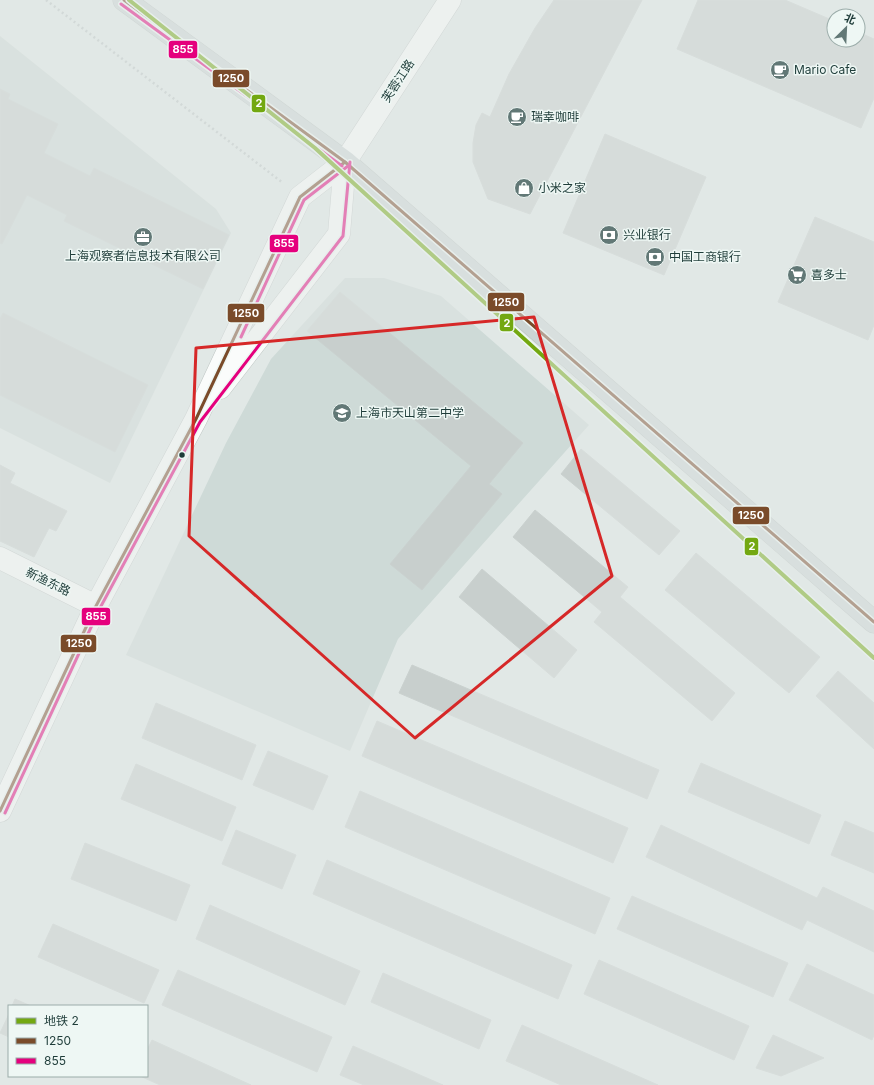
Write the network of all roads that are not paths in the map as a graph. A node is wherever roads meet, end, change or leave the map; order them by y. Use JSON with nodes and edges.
{"nodes":[{"id":1,"x":124,"y":0,"type":"edge"},
{"id":2,"x":450,"y":0,"type":"edge"},
{"id":3,"x":345,"y":162,"type":"junction"},
{"id":4,"x":196,"y":419,"type":"junction"},
{"id":5,"x":0,"y":558,"type":"edge"},
{"id":6,"x":96,"y":606,"type":"junction"},
{"id":7,"x":874,"y":622,"type":"edge"},
{"id":8,"x":0,"y":811,"type":"edge"}],
"edges":[{"from":1,"to":3,"type":"main road"},
{"from":2,"to":3,"type":"street","name":"芙蓉江路"},
{"from":3,"to":4,"type":"street","name":"芙蓉江路"},
{"from":3,"to":4,"type":"street","name":"芙蓉江路"},
{"from":3,"to":7,"type":"main road"},
{"from":4,"to":6,"type":"street","name":"芙蓉江路"},
{"from":5,"to":6,"type":"street","name":"新渔东路"},
{"from":6,"to":8,"type":"street","name":"芙蓉江路"}]}
